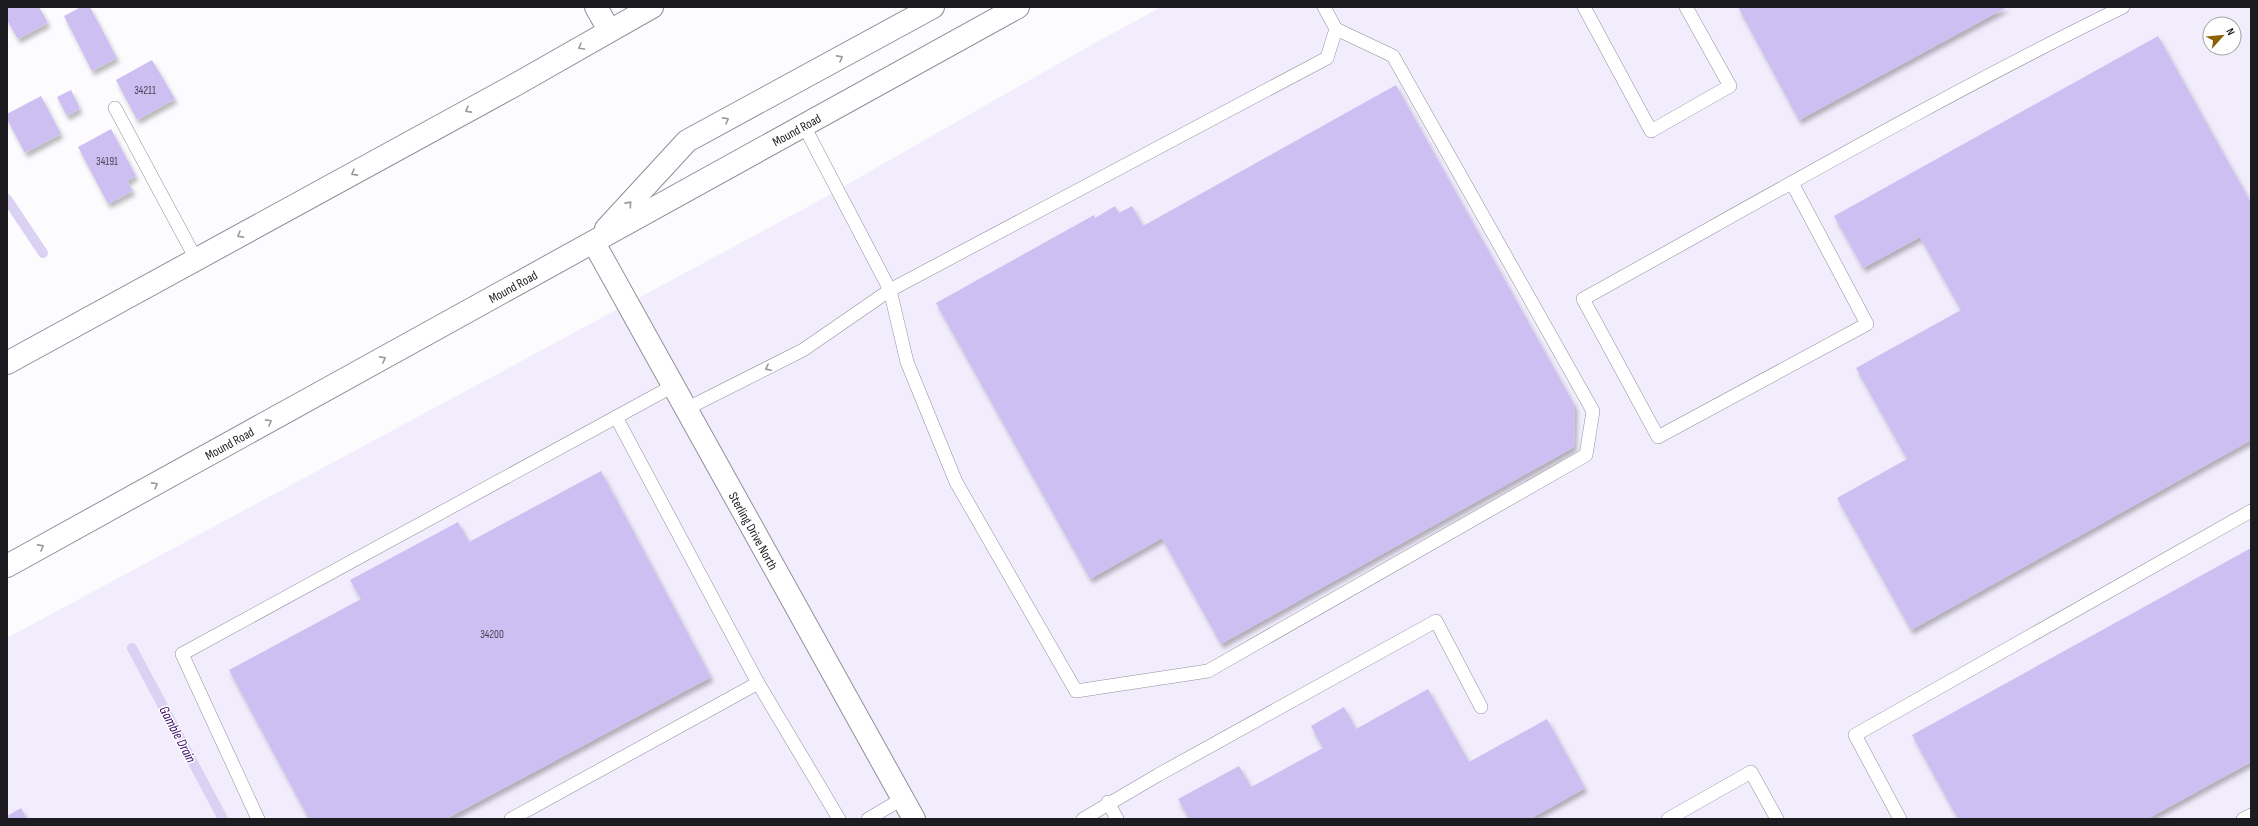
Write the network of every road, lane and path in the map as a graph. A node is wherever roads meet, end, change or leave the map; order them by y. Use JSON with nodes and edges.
{"nodes":[{"id":1,"x":596,"y":7,"type":"edge"},
{"id":2,"x":652,"y":7,"type":"edge"},
{"id":3,"x":933,"y":7,"type":"edge"},
{"id":4,"x":1018,"y":7,"type":"edge"},
{"id":5,"x":1324,"y":7,"type":"edge"},
{"id":6,"x":1584,"y":7,"type":"edge"},
{"id":7,"x":1686,"y":7,"type":"edge"},
{"id":8,"x":2123,"y":7,"type":"edge"},
{"id":9,"x":1336,"y":29,"type":"junction"},
{"id":10,"x":609,"y":30,"type":"junction"},
{"id":11,"x":115,"y":108,"type":"dead end"},
{"id":12,"x":804,"y":126,"type":"junction"},
{"id":13,"x":1792,"y":183,"type":"junction"},
{"id":14,"x":594,"y":243,"type":"junction"},
{"id":15,"x":196,"y":259,"type":"junction"},
{"id":16,"x":890,"y":290,"type":"junction"},
{"id":17,"x":7,"y":363,"type":"edge"},
{"id":18,"x":673,"y":386,"type":"junction"},
{"id":19,"x":686,"y":409,"type":"junction"},
{"id":20,"x":616,"y":417,"type":"junction"},
{"id":21,"x":2251,"y":511,"type":"edge"},
{"id":22,"x":7,"y":566,"type":"edge"},
{"id":23,"x":758,"y":683,"type":"junction"},
{"id":24,"x":1481,"y":707,"type":"dead end"},
{"id":25,"x":902,"y":799,"type":"junction"},
{"id":26,"x":1108,"y":802,"type":"junction"},
{"id":27,"x":2251,"y":815,"type":"edge"},
{"id":28,"x":258,"y":819,"type":"edge"},
{"id":29,"x":511,"y":819,"type":"edge"},
{"id":30,"x":839,"y":819,"type":"edge"},
{"id":31,"x":868,"y":819,"type":"edge"},
{"id":32,"x":914,"y":819,"type":"edge"},
{"id":33,"x":1083,"y":819,"type":"edge"},
{"id":34,"x":1117,"y":819,"type":"edge"},
{"id":35,"x":1668,"y":819,"type":"edge"},
{"id":36,"x":1778,"y":819,"type":"edge"},
{"id":37,"x":1900,"y":819,"type":"edge"},
{"id":38,"x":2243,"y":819,"type":"edge"}],
"edges":[{"from":1,"to":10,"type":"main road"},
{"from":2,"to":10,"type":"main road"},
{"from":14,"to":3,"type":"main road","one_way":true},
{"from":4,"to":12,"type":"main road","name":"Mound Road"},
{"from":5,"to":9,"type":"lane"},
{"from":6,"to":7,"type":"lane"},
{"from":8,"to":13,"type":"lane"},
{"from":9,"to":16,"type":"lane"},
{"from":9,"to":16,"type":"lane"},
{"from":10,"to":15,"type":"main road","one_way":true},
{"from":11,"to":15,"type":"lane"},
{"from":12,"to":14,"type":"main road","name":"Mound Road"},
{"from":12,"to":16,"type":"lane"},
{"from":13,"to":13,"type":"lane"},
{"from":14,"to":18,"type":"main road","name":"Sterling Drive North"},
{"from":22,"to":14,"type":"main road","name":"Mound Road","one_way":true},
{"from":15,"to":17,"type":"main road"},
{"from":16,"to":19,"type":"lane","one_way":true},
{"from":18,"to":19,"type":"main road","name":"Sterling Drive North"},
{"from":18,"to":20,"type":"lane"},
{"from":19,"to":25,"type":"main road","name":"Sterling Drive North"},
{"from":20,"to":23,"type":"lane"},
{"from":20,"to":28,"type":"lane"},
{"from":21,"to":37,"type":"lane"},
{"from":23,"to":29,"type":"lane"},
{"from":23,"to":30,"type":"lane"},
{"from":24,"to":26,"type":"lane"},
{"from":25,"to":31,"type":"lane"},
{"from":25,"to":32,"type":"main road","name":"Sterling Drive North"},
{"from":26,"to":33,"type":"lane"},
{"from":26,"to":34,"type":"lane"},
{"from":27,"to":38,"type":"lane"},
{"from":35,"to":36,"type":"lane"}]}
